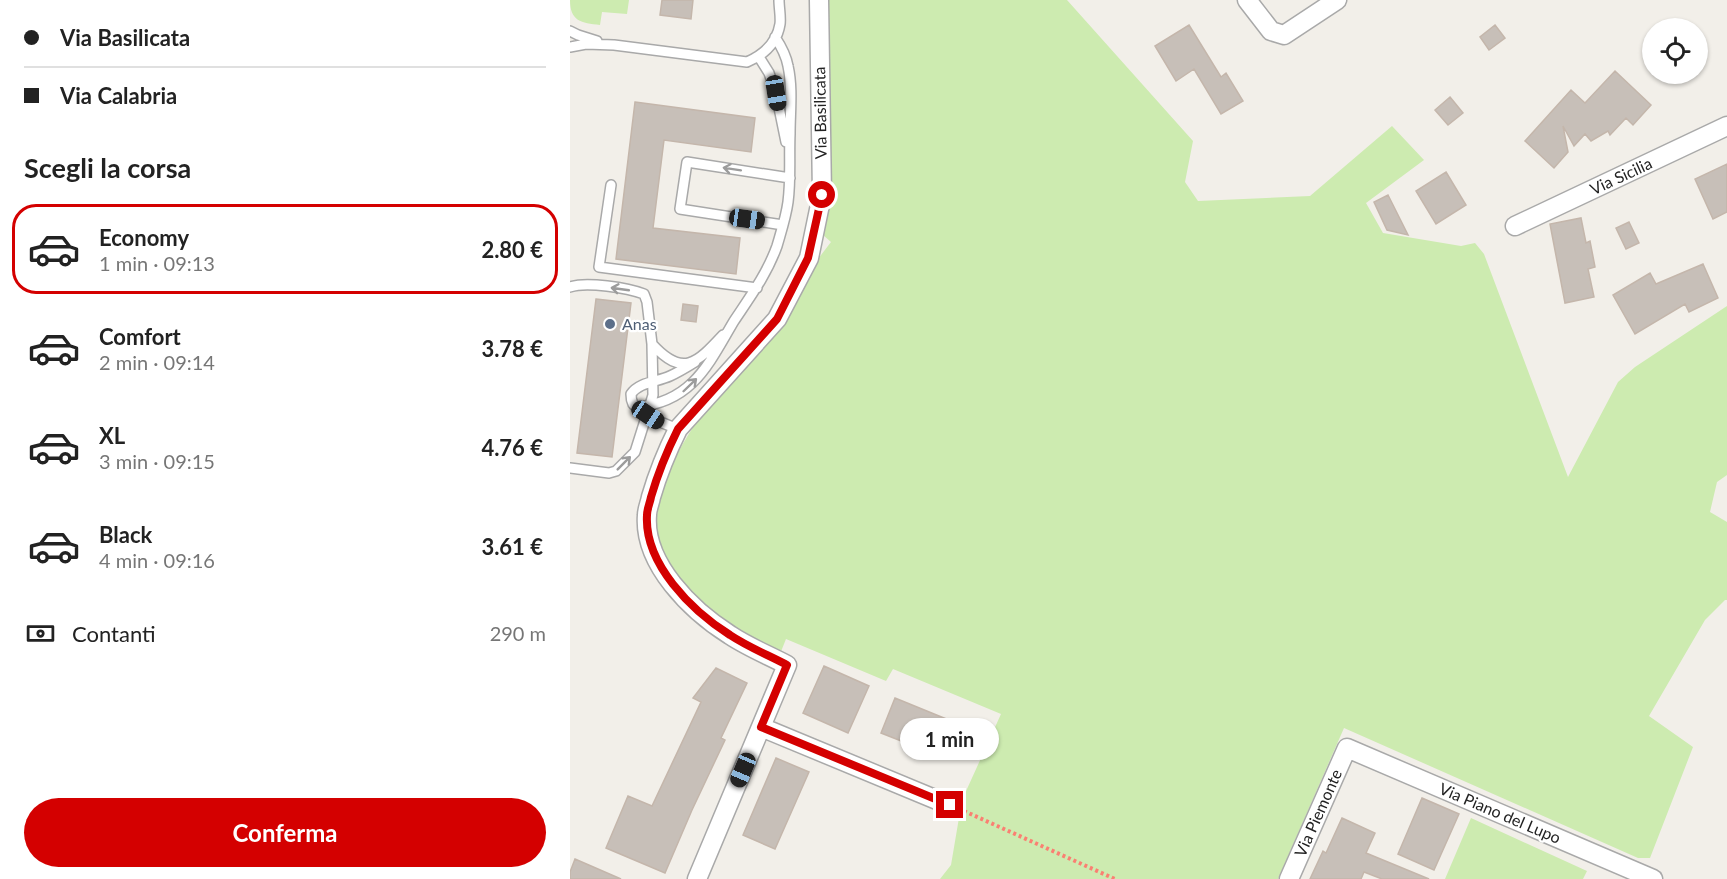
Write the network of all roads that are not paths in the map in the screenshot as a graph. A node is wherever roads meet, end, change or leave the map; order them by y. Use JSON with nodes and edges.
{"nodes":[{"id":1,"x":779,"y":0,"type":"edge"},
{"id":2,"x":819,"y":0,"type":"edge"},
{"id":3,"x":1247,"y":0,"type":"edge"},
{"id":4,"x":1337,"y":0,"type":"edge"},
{"id":5,"x":570,"y":31,"type":"edge"},
{"id":6,"x":775,"y":37,"type":"junction"},
{"id":7,"x":614,"y":45,"type":"junction"},
{"id":8,"x":570,"y":47,"type":"edge"},
{"id":9,"x":759,"y":57,"type":"junction"},
{"id":10,"x":1727,"y":126,"type":"edge"},
{"id":11,"x":789,"y":153,"type":"junction"},
{"id":12,"x":790,"y":178,"type":"junction"},
{"id":13,"x":611,"y":185,"type":"dead end"},
{"id":14,"x":783,"y":225,"type":"junction"},
{"id":15,"x":1515,"y":226,"type":"dead end"},
{"id":16,"x":570,"y":287,"type":"edge"},
{"id":17,"x":757,"y":288,"type":"junction"},
{"id":18,"x":734,"y":322,"type":"junction"},
{"id":19,"x":652,"y":344,"type":"junction"},
{"id":20,"x":695,"y":362,"type":"junction"},
{"id":21,"x":652,"y":383,"type":"junction"},
{"id":22,"x":649,"y":410,"type":"junction"},
{"id":23,"x":678,"y":429,"type":"junction"},
{"id":24,"x":570,"y":468,"type":"edge"},
{"id":25,"x":761,"y":727,"type":"junction"},
{"id":26,"x":1347,"y":748,"type":"joint"},
{"id":27,"x":950,"y":805,"type":"road end"},
{"id":28,"x":697,"y":879,"type":"edge"},
{"id":29,"x":1289,"y":879,"type":"edge"},
{"id":30,"x":1653,"y":879,"type":"edge"}],
"edges":[{"from":1,"to":6,"type":"lane"},
{"from":2,"to":23,"type":"street","name":"Via Basilicata"},
{"from":3,"to":4,"type":"street"},
{"from":5,"to":7,"type":"lane"},
{"from":6,"to":9,"type":"lane"},
{"from":6,"to":11,"type":"lane"},
{"from":7,"to":8,"type":"lane"},
{"from":7,"to":9,"type":"lane"},
{"from":9,"to":11,"type":"lane"},
{"from":10,"to":15,"type":"street","name":"Via Sicilia"},
{"from":11,"to":12,"type":"lane"},
{"from":12,"to":14,"type":"lane"},
{"from":12,"to":14,"type":"lane","one_way":true},
{"from":13,"to":17,"type":"lane"},
{"from":14,"to":17,"type":"lane"},
{"from":19,"to":16,"type":"lane","one_way":true},
{"from":17,"to":18,"type":"lane"},
{"from":18,"to":20,"type":"lane"},
{"from":22,"to":18,"type":"lane","one_way":true},
{"from":19,"to":20,"type":"lane"},
{"from":19,"to":21,"type":"lane"},
{"from":20,"to":21,"type":"lane"},
{"from":21,"to":22,"type":"lane"},
{"from":21,"to":22,"type":"lane"},
{"from":22,"to":23,"type":"lane"},
{"from":24,"to":22,"type":"lane","one_way":true},
{"from":23,"to":25,"type":"street","name":"Via Basilicata"},
{"from":25,"to":27,"type":"street"},
{"from":25,"to":28,"type":"street","name":"Via Basilicata"},
{"from":26,"to":29,"type":"street","name":"Via Piemonte"},
{"from":26,"to":30,"type":"street","name":"Via Piano del Lupo"}]}
